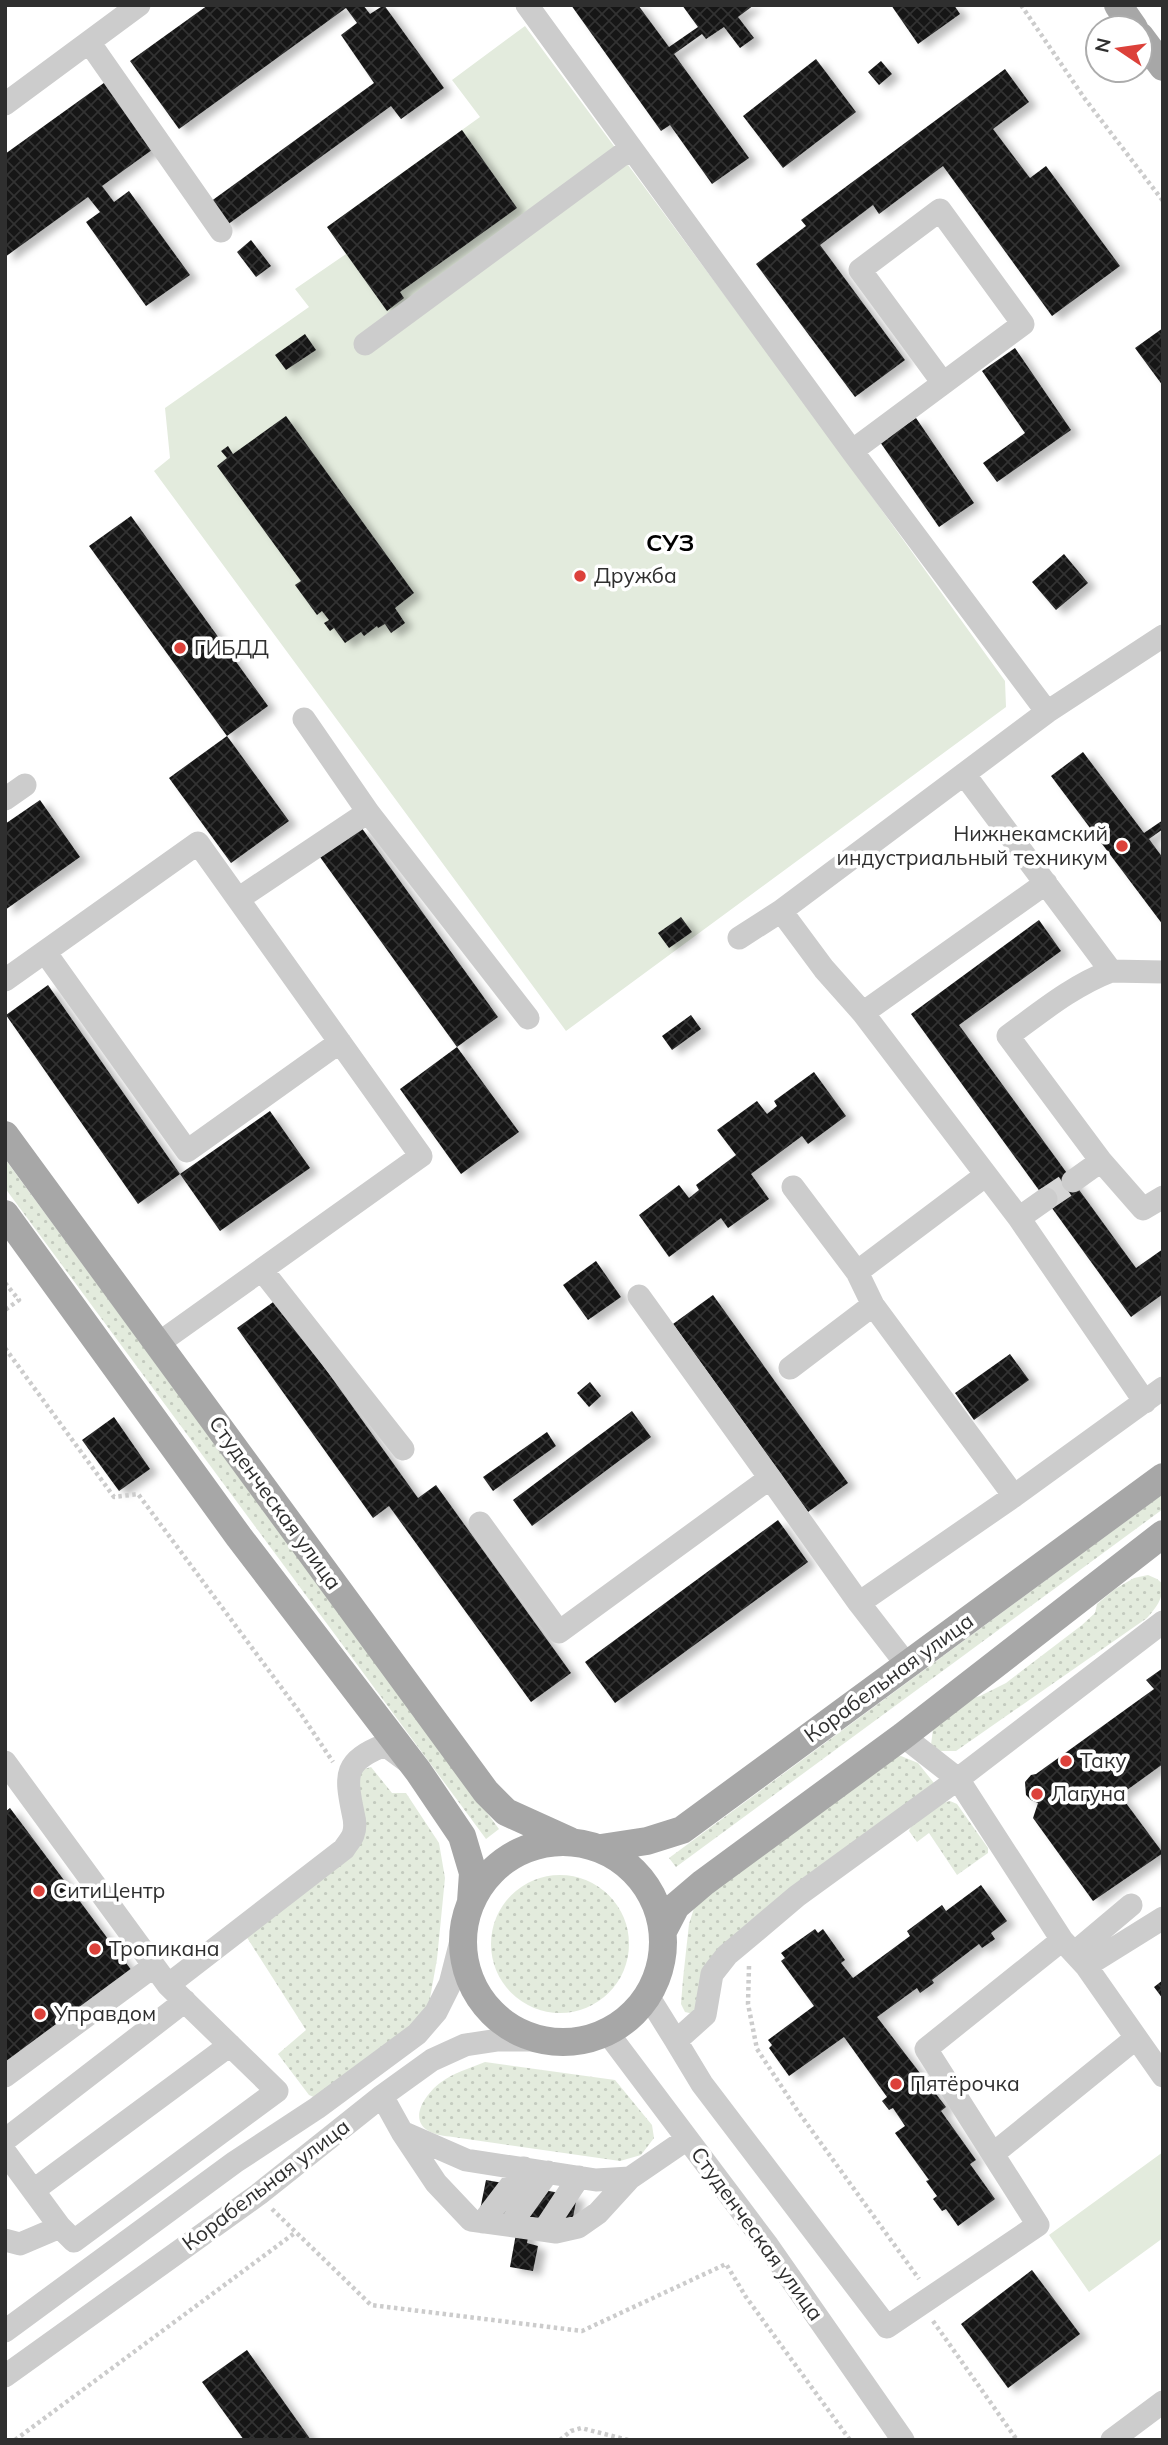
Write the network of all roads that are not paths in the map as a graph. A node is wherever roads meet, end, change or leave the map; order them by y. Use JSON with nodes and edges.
{"nodes":[{"id":1,"x":139,"y":5,"type":"edge"},
{"id":2,"x":527,"y":5,"type":"edge"},
{"id":3,"x":89,"y":42,"type":"junction"},
{"id":4,"x":5,"y":104,"type":"edge"},
{"id":5,"x":631,"y":148,"type":"junction"},
{"id":6,"x":222,"y":231,"type":"dead end"},
{"id":7,"x":365,"y":344,"type":"dead end"},
{"id":8,"x":943,"y":383,"type":"junction"},
{"id":9,"x":852,"y":450,"type":"junction"},
{"id":10,"x":1163,"y":636,"type":"edge"},
{"id":11,"x":1047,"y":712,"type":"junction"},
{"id":12,"x":304,"y":719,"type":"dead end"},
{"id":13,"x":964,"y":774,"type":"junction"},
{"id":14,"x":25,"y":785,"type":"dead end"},
{"id":15,"x":5,"y":799,"type":"edge"},
{"id":16,"x":368,"y":812,"type":"junction"},
{"id":17,"x":1046,"y":883,"type":"junction"},
{"id":18,"x":238,"y":899,"type":"junction"},
{"id":19,"x":781,"y":911,"type":"junction"},
{"id":20,"x":739,"y":939,"type":"dead end"},
{"id":21,"x":45,"y":952,"type":"junction"},
{"id":22,"x":1111,"y":971,"type":"junction"},
{"id":23,"x":1163,"y":972,"type":"edge"},
{"id":24,"x":5,"y":980,"type":"edge"},
{"id":25,"x":863,"y":1013,"type":"junction"},
{"id":26,"x":528,"y":1018,"type":"dead end"},
{"id":27,"x":340,"y":1042,"type":"junction"},
{"id":28,"x":5,"y":1135,"type":"edge"},
{"id":29,"x":1101,"y":1161,"type":"junction"},
{"id":30,"x":986,"y":1175,"type":"junction"},
{"id":31,"x":1073,"y":1181,"type":"tunnel mouth"},
{"id":32,"x":793,"y":1187,"type":"dead end"},
{"id":33,"x":1163,"y":1197,"type":"edge"},
{"id":34,"x":1046,"y":1199,"type":"tunnel mouth"},
{"id":35,"x":5,"y":1214,"type":"edge"},
{"id":36,"x":1019,"y":1217,"type":"junction"},
{"id":37,"x":262,"y":1270,"type":"junction"},
{"id":38,"x":857,"y":1272,"type":"junction"},
{"id":39,"x":639,"y":1296,"type":"dead end"},
{"id":40,"x":873,"y":1305,"type":"junction"},
{"id":41,"x":159,"y":1343,"type":"junction"},
{"id":42,"x":790,"y":1368,"type":"dead end"},
{"id":43,"x":1154,"y":1395,"type":"edge"},
{"id":44,"x":403,"y":1449,"type":"dead end"},
{"id":45,"x":1163,"y":1477,"type":"edge"},
{"id":46,"x":770,"y":1478,"type":"junction"},
{"id":47,"x":1014,"y":1496,"type":"junction"},
{"id":48,"x":480,"y":1524,"type":"dead end"},
{"id":49,"x":1160,"y":1541,"type":"edge"},
{"id":50,"x":859,"y":1604,"type":"junction"},
{"id":51,"x":1163,"y":1622,"type":"edge"},
{"id":52,"x":907,"y":1665,"type":"junction"},
{"id":53,"x":903,"y":1735,"type":"junction"},
{"id":54,"x":5,"y":1761,"type":"edge"},
{"id":55,"x":418,"y":1771,"type":"junction"},
{"id":56,"x":958,"y":1779,"type":"junction"},
{"id":57,"x":570,"y":1841,"type":"junction"},
{"id":58,"x":601,"y":1848,"type":"junction"},
{"id":59,"x":471,"y":1902,"type":"junction"},
{"id":60,"x":1131,"y":1905,"type":"dead end"},
{"id":61,"x":1163,"y":1918,"type":"edge"},
{"id":62,"x":663,"y":1931,"type":"junction"},
{"id":63,"x":463,"y":1933,"type":"junction"},
{"id":64,"x":1074,"y":1953,"type":"junction"},
{"id":65,"x":154,"y":1966,"type":"junction"},
{"id":66,"x":168,"y":1984,"type":"junction"},
{"id":67,"x":648,"y":1997,"type":"junction"},
{"id":68,"x":185,"y":2001,"type":"junction"},
{"id":69,"x":607,"y":2032,"type":"junction"},
{"id":70,"x":1136,"y":2038,"type":"junction"},
{"id":71,"x":542,"y":2040,"type":"junction"},
{"id":72,"x":676,"y":2041,"type":"junction"},
{"id":73,"x":230,"y":2045,"type":"junction"},
{"id":74,"x":1163,"y":2076,"type":"edge"},
{"id":75,"x":5,"y":2077,"type":"edge"},
{"id":76,"x":277,"y":2091,"type":"junction"},
{"id":77,"x":382,"y":2096,"type":"junction"},
{"id":78,"x":317,"y":2108,"type":"junction"},
{"id":79,"x":401,"y":2132,"type":"junction"},
{"id":80,"x":687,"y":2139,"type":"junction"},
{"id":81,"x":5,"y":2140,"type":"edge"},
{"id":82,"x":5,"y":2151,"type":"edge"},
{"id":83,"x":993,"y":2154,"type":"junction"},
{"id":84,"x":524,"y":2168,"type":"junction"},
{"id":85,"x":548,"y":2172,"type":"junction"},
{"id":86,"x":579,"y":2177,"type":"junction"},
{"id":87,"x":630,"y":2178,"type":"junction"},
{"id":88,"x":33,"y":2190,"type":"junction"},
{"id":89,"x":483,"y":2222,"type":"junction"},
{"id":90,"x":510,"y":2225,"type":"junction"},
{"id":91,"x":61,"y":2227,"type":"junction"},
{"id":92,"x":544,"y":2230,"type":"junction"},
{"id":93,"x":10,"y":2246,"type":"edge"},
{"id":94,"x":5,"y":2331,"type":"edge"},
{"id":95,"x":5,"y":2376,"type":"edge"},
{"id":96,"x":1163,"y":2402,"type":"edge"},
{"id":97,"x":903,"y":2440,"type":"edge"},
{"id":98,"x":1112,"y":2440,"type":"edge"}],
"edges":[{"from":1,"to":3,"type":"street"},
{"from":2,"to":5,"type":"street"},
{"from":3,"to":4,"type":"street"},
{"from":3,"to":6,"type":"street"},
{"from":5,"to":7,"type":"street"},
{"from":5,"to":9,"type":"street"},
{"from":8,"to":8,"type":"street"},
{"from":8,"to":9,"type":"street"},
{"from":9,"to":11,"type":"street"},
{"from":10,"to":11,"type":"street"},
{"from":11,"to":13,"type":"street"},
{"from":12,"to":16,"type":"street"},
{"from":13,"to":17,"type":"street"},
{"from":13,"to":19,"type":"street"},
{"from":14,"to":15,"type":"street"},
{"from":16,"to":18,"type":"street"},
{"from":16,"to":26,"type":"street"},
{"from":17,"to":22,"type":"street"},
{"from":17,"to":25,"type":"street"},
{"from":18,"to":21,"type":"street"},
{"from":18,"to":27,"type":"street"},
{"from":19,"to":20,"type":"street"},
{"from":19,"to":25,"type":"street"},
{"from":21,"to":24,"type":"street"},
{"from":21,"to":27,"type":"street"},
{"from":22,"to":23,"type":"street"},
{"from":22,"to":29,"type":"street"},
{"from":25,"to":30,"type":"street"},
{"from":27,"to":37,"type":"street"},
{"from":28,"to":41,"type":"main road","name":"Студенческая улица"},
{"from":29,"to":31,"type":"street"},
{"from":29,"to":33,"type":"street"},
{"from":30,"to":36,"type":"street"},
{"from":30,"to":38,"type":"street"},
{"from":32,"to":38,"type":"street"},
{"from":34,"to":36,"type":"street"},
{"from":35,"to":55,"type":"main road"},
{"from":36,"to":43,"type":"street"},
{"from":37,"to":41,"type":"street"},
{"from":37,"to":44,"type":"street"},
{"from":38,"to":40,"type":"street"},
{"from":39,"to":46,"type":"street"},
{"from":40,"to":42,"type":"street"},
{"from":40,"to":47,"type":"street"},
{"from":41,"to":57,"type":"main road","name":"Студенческая улица"},
{"from":43,"to":47,"type":"street"},
{"from":45,"to":52,"type":"main road","name":"Корабельная улица"},
{"from":46,"to":48,"type":"street"},
{"from":46,"to":50,"type":"street"},
{"from":47,"to":50,"type":"street"},
{"from":49,"to":53,"type":"main road","name":"Корабельная улица"},
{"from":50,"to":52,"type":"street"},
{"from":51,"to":56,"type":"street"},
{"from":52,"to":58,"type":"main road","name":"Корабельная улица"},
{"from":53,"to":56,"type":"street"},
{"from":53,"to":62,"type":"main road","name":"Корабельная улица"},
{"from":54,"to":65,"type":"street"},
{"from":55,"to":59,"type":"main road"},
{"from":55,"to":66,"type":"street"},
{"from":56,"to":64,"type":"street"},
{"from":56,"to":72,"type":"street"},
{"from":57,"to":58,"type":"main road","name":"Корабельная улица"},
{"from":57,"to":59,"type":"main road","name":"Корабельная улица"},
{"from":58,"to":62,"type":"main road","name":"Корабельная улица"},
{"from":59,"to":63,"type":"main road","name":"Корабельная улица"},
{"from":60,"to":64,"type":"street"},
{"from":61,"to":64,"type":"street"},
{"from":62,"to":67,"type":"main road","name":"Корабельная улица"},
{"from":63,"to":71,"type":"main road","name":"Корабельная улица"},
{"from":63,"to":78,"type":"street","name":"Корабельная улица"},
{"from":64,"to":70,"type":"street"},
{"from":64,"to":83,"type":"street"},
{"from":65,"to":66,"type":"street"},
{"from":65,"to":75,"type":"street"},
{"from":66,"to":68,"type":"street"},
{"from":67,"to":69,"type":"main road","name":"Корабельная улица"},
{"from":67,"to":72,"type":"street"},
{"from":68,"to":73,"type":"street"},
{"from":68,"to":81,"type":"street"},
{"from":69,"to":71,"type":"main road","name":"Корабельная улица"},
{"from":69,"to":80,"type":"street","name":"Студенческая улица"},
{"from":70,"to":74,"type":"street"},
{"from":70,"to":83,"type":"street"},
{"from":71,"to":77,"type":"street","name":"Корабельная улица"},
{"from":72,"to":83,"type":"street"},
{"from":73,"to":76,"type":"street"},
{"from":73,"to":88,"type":"street"},
{"from":76,"to":78,"type":"street"},
{"from":76,"to":91,"type":"street"},
{"from":77,"to":79,"type":"street"},
{"from":77,"to":95,"type":"street","name":"Корабельная улица"},
{"from":78,"to":94,"type":"street","name":"Корабельная улица"},
{"from":79,"to":84,"type":"street"},
{"from":79,"to":89,"type":"street"},
{"from":80,"to":87,"type":"street"},
{"from":80,"to":97,"type":"street","name":"Студенческая улица"},
{"from":82,"to":88,"type":"street"},
{"from":84,"to":85,"type":"street"},
{"from":84,"to":89,"type":"street"},
{"from":85,"to":86,"type":"street"},
{"from":85,"to":90,"type":"street"},
{"from":86,"to":87,"type":"street"},
{"from":86,"to":92,"type":"street"},
{"from":87,"to":92,"type":"street"},
{"from":88,"to":91,"type":"street"},
{"from":89,"to":90,"type":"street"},
{"from":90,"to":92,"type":"street"},
{"from":91,"to":93,"type":"street"},
{"from":96,"to":98,"type":"street"}]}
